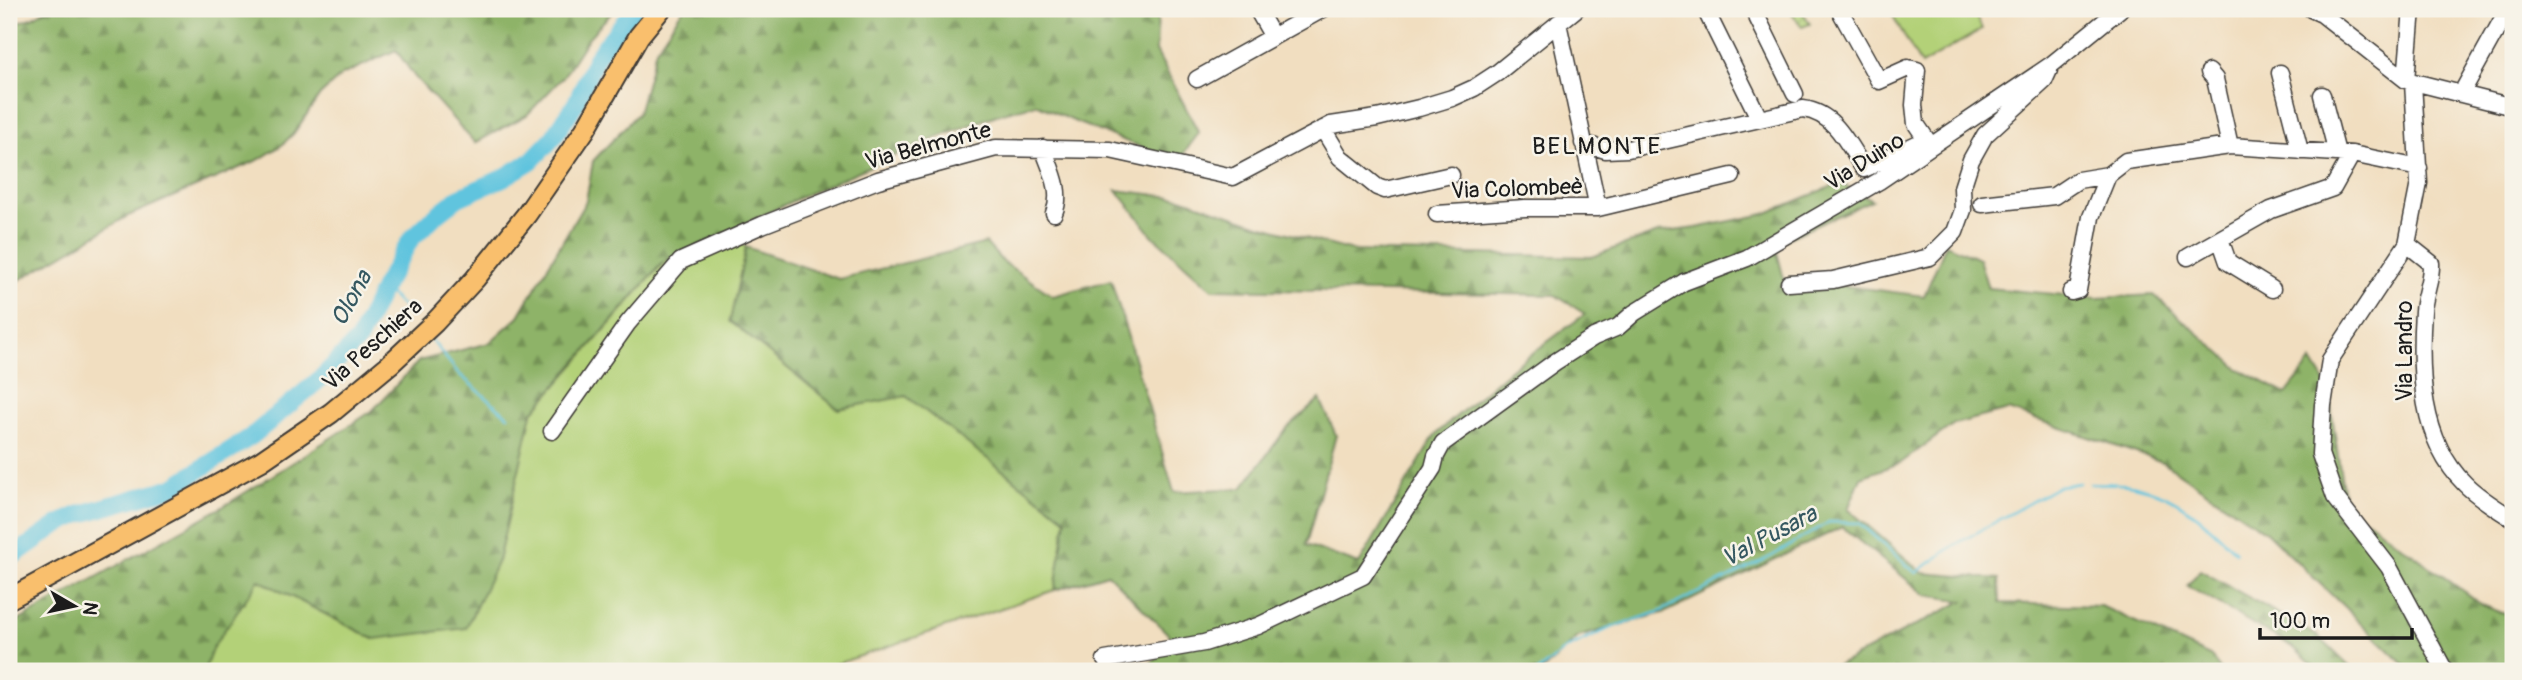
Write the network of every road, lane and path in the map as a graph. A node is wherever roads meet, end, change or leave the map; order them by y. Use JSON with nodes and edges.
{"nodes":[{"id":1,"x":661,"y":9,"type":"edge"},
{"id":2,"x":1257,"y":9,"type":"edge"},
{"id":3,"x":1323,"y":9,"type":"edge"},
{"id":4,"x":1576,"y":9,"type":"edge"},
{"id":5,"x":1705,"y":9,"type":"edge"},
{"id":6,"x":1753,"y":9,"type":"edge"},
{"id":7,"x":1839,"y":9,"type":"edge"},
{"id":8,"x":2120,"y":9,"type":"edge"},
{"id":9,"x":2128,"y":9,"type":"edge"},
{"id":10,"x":2311,"y":9,"type":"edge"},
{"id":11,"x":2412,"y":9,"type":"edge"},
{"id":12,"x":2508,"y":9,"type":"edge"},
{"id":13,"x":1558,"y":23,"type":"junction"},
{"id":14,"x":2106,"y":28,"type":"dead end"},
{"id":15,"x":1273,"y":37,"type":"junction"},
{"id":16,"x":2051,"y":65,"type":"junction"},
{"id":17,"x":2209,"y":72,"type":"dead end"},
{"id":18,"x":2280,"y":73,"type":"dead end"},
{"id":19,"x":1197,"y":79,"type":"dead end"},
{"id":20,"x":2410,"y":82,"type":"junction"},
{"id":21,"x":1795,"y":94,"type":"dead end"},
{"id":22,"x":2461,"y":94,"type":"junction"},
{"id":23,"x":2322,"y":95,"type":"dead end"},
{"id":24,"x":2513,"y":107,"type":"edge"},
{"id":25,"x":1759,"y":118,"type":"junction"},
{"id":26,"x":1323,"y":129,"type":"junction"},
{"id":27,"x":1583,"y":143,"type":"junction"},
{"id":28,"x":1929,"y":143,"type":"junction"},
{"id":29,"x":2230,"y":146,"type":"junction"},
{"id":30,"x":1043,"y":148,"type":"junction"},
{"id":31,"x":2300,"y":151,"type":"junction"},
{"id":32,"x":2345,"y":154,"type":"junction"},
{"id":33,"x":2419,"y":168,"type":"junction"},
{"id":34,"x":2108,"y":175,"type":"junction"},
{"id":35,"x":1451,"y":176,"type":"dead end"},
{"id":36,"x":1732,"y":176,"type":"dead end"},
{"id":37,"x":1982,"y":204,"type":"dead end"},
{"id":38,"x":1598,"y":208,"type":"junction"},
{"id":39,"x":1054,"y":213,"type":"dead end"},
{"id":40,"x":1437,"y":214,"type":"dead end"},
{"id":41,"x":2220,"y":239,"type":"junction"},
{"id":42,"x":2407,"y":244,"type":"junction"},
{"id":43,"x":2188,"y":257,"type":"dead end"},
{"id":44,"x":1789,"y":284,"type":"dead end"},
{"id":45,"x":2272,"y":289,"type":"dead end"},
{"id":46,"x":2071,"y":292,"type":"dead end"},
{"id":47,"x":552,"y":431,"type":"dead end"},
{"id":48,"x":2513,"y":519,"type":"edge"},
{"id":49,"x":9,"y":599,"type":"edge"},
{"id":50,"x":1105,"y":660,"type":"dead end"},
{"id":51,"x":2445,"y":671,"type":"edge"}],
"edges":[{"from":1,"to":49,"type":"main road","name":"Via Peschiera"},
{"from":2,"to":15,"type":"street"},
{"from":3,"to":15,"type":"street"},
{"from":4,"to":13,"type":"street","name":"Via Belmonte"},
{"from":5,"to":25,"type":"street"},
{"from":6,"to":21,"type":"street"},
{"from":7,"to":28,"type":"street"},
{"from":8,"to":16,"type":"street","name":"Via Duino"},
{"from":9,"to":14,"type":"street"},
{"from":10,"to":20,"type":"street"},
{"from":11,"to":20,"type":"street"},
{"from":12,"to":22,"type":"street"},
{"from":13,"to":26,"type":"street","name":"Via Belmonte"},
{"from":13,"to":27,"type":"street","name":"Via Colombeè"},
{"from":15,"to":19,"type":"street"},
{"from":16,"to":28,"type":"street","name":"Via Duino"},
{"from":16,"to":44,"type":"street"},
{"from":17,"to":29,"type":"street"},
{"from":18,"to":31,"type":"street"},
{"from":20,"to":22,"type":"street"},
{"from":20,"to":33,"type":"street"},
{"from":22,"to":24,"type":"street"},
{"from":23,"to":32,"type":"street"},
{"from":25,"to":27,"type":"street"},
{"from":25,"to":28,"type":"street"},
{"from":26,"to":30,"type":"street","name":"Via Belmonte"},
{"from":26,"to":35,"type":"street"},
{"from":27,"to":38,"type":"street","name":"Via Colombeè"},
{"from":28,"to":50,"type":"street","name":"Via Duino"},
{"from":29,"to":31,"type":"street"},
{"from":29,"to":34,"type":"street"},
{"from":30,"to":39,"type":"street"},
{"from":30,"to":47,"type":"street","name":"Via Belmonte"},
{"from":31,"to":32,"type":"street"},
{"from":32,"to":33,"type":"street"},
{"from":32,"to":41,"type":"street"},
{"from":33,"to":42,"type":"street"},
{"from":34,"to":37,"type":"street"},
{"from":34,"to":46,"type":"street"},
{"from":36,"to":38,"type":"street","name":"Via Colombeè"},
{"from":38,"to":40,"type":"street","name":"Via Colombeè"},
{"from":41,"to":43,"type":"street"},
{"from":41,"to":45,"type":"street"},
{"from":42,"to":48,"type":"street","name":"Via Landro"},
{"from":42,"to":51,"type":"street"}]}
